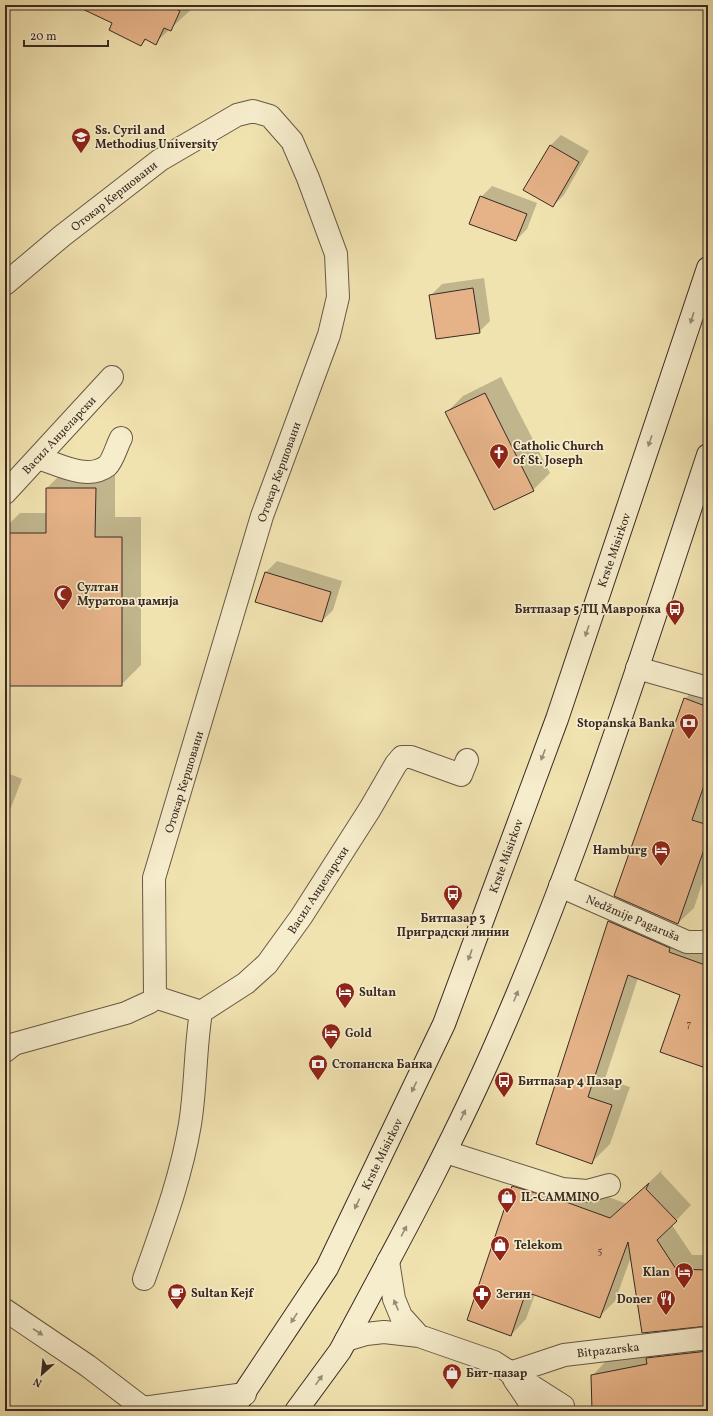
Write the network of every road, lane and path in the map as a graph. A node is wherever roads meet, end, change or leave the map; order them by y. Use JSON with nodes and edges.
{"nodes":[{"id":1,"x":708,"y":268,"type":"edge"},
{"id":2,"x":5,"y":284,"type":"edge"},
{"id":3,"x":112,"y":377,"type":"dead end"},
{"id":4,"x":121,"y":438,"type":"dead end"},
{"id":5,"x":708,"y":455,"type":"edge"},
{"id":6,"x":38,"y":458,"type":"junction"},
{"id":7,"x":5,"y":493,"type":"edge"},
{"id":8,"x":637,"y":668,"type":"junction"},
{"id":9,"x":708,"y":688,"type":"edge"},
{"id":10,"x":464,"y":767,"type":"dead end"},
{"id":11,"x":560,"y":886,"type":"junction"},
{"id":12,"x":708,"y":940,"type":"edge"},
{"id":13,"x":156,"y":997,"type":"junction"},
{"id":14,"x":201,"y":1012,"type":"junction"},
{"id":15,"x":5,"y":1050,"type":"edge"},
{"id":16,"x":446,"y":1152,"type":"junction"},
{"id":17,"x":609,"y":1186,"type":"dead end"},
{"id":18,"x":388,"y":1260,"type":"junction"},
{"id":19,"x":144,"y":1279,"type":"dead end"},
{"id":20,"x":5,"y":1310,"type":"edge"},
{"id":21,"x":420,"y":1336,"type":"junction"},
{"id":22,"x":708,"y":1338,"type":"edge"},
{"id":23,"x":346,"y":1340,"type":"junction"},
{"id":24,"x":510,"y":1373,"type":"junction"},
{"id":25,"x":238,"y":1403,"type":"edge"},
{"id":26,"x":143,"y":1410,"type":"edge"},
{"id":27,"x":296,"y":1411,"type":"edge"},
{"id":28,"x":532,"y":1411,"type":"edge"},
{"id":29,"x":563,"y":1411,"type":"edge"}],
"edges":[{"from":1,"to":25,"type":"street","name":"Krste Misirkov","one_way":true},
{"from":2,"to":13,"type":"street","name":"Отокар Кершовани"},
{"from":3,"to":6,"type":"street","name":"Васил Анџеларски"},
{"from":4,"to":6,"type":"street"},
{"from":5,"to":8,"type":"street"},
{"from":6,"to":7,"type":"street","name":"Васил Анџеларски"},
{"from":8,"to":9,"type":"street"},
{"from":8,"to":11,"type":"street"},
{"from":10,"to":14,"type":"street","name":"Васил Анџеларски"},
{"from":11,"to":12,"type":"street","name":"Nedžmije Pagaruša"},
{"from":16,"to":11,"type":"street","one_way":true},
{"from":13,"to":14,"type":"street"},
{"from":13,"to":15,"type":"street"},
{"from":14,"to":19,"type":"street"},
{"from":16,"to":17,"type":"street"},
{"from":18,"to":16,"type":"street","one_way":true},
{"from":21,"to":18,"type":"street","one_way":true},
{"from":18,"to":23,"type":"street"},
{"from":20,"to":26,"type":"street","one_way":true},
{"from":21,"to":23,"type":"street"},
{"from":21,"to":24,"type":"street"},
{"from":22,"to":24,"type":"street","name":"Bitpazarska"},
{"from":27,"to":23,"type":"street","one_way":true},
{"from":24,"to":28,"type":"street"},
{"from":24,"to":29,"type":"street"},
{"from":25,"to":26,"type":"street"}]}
